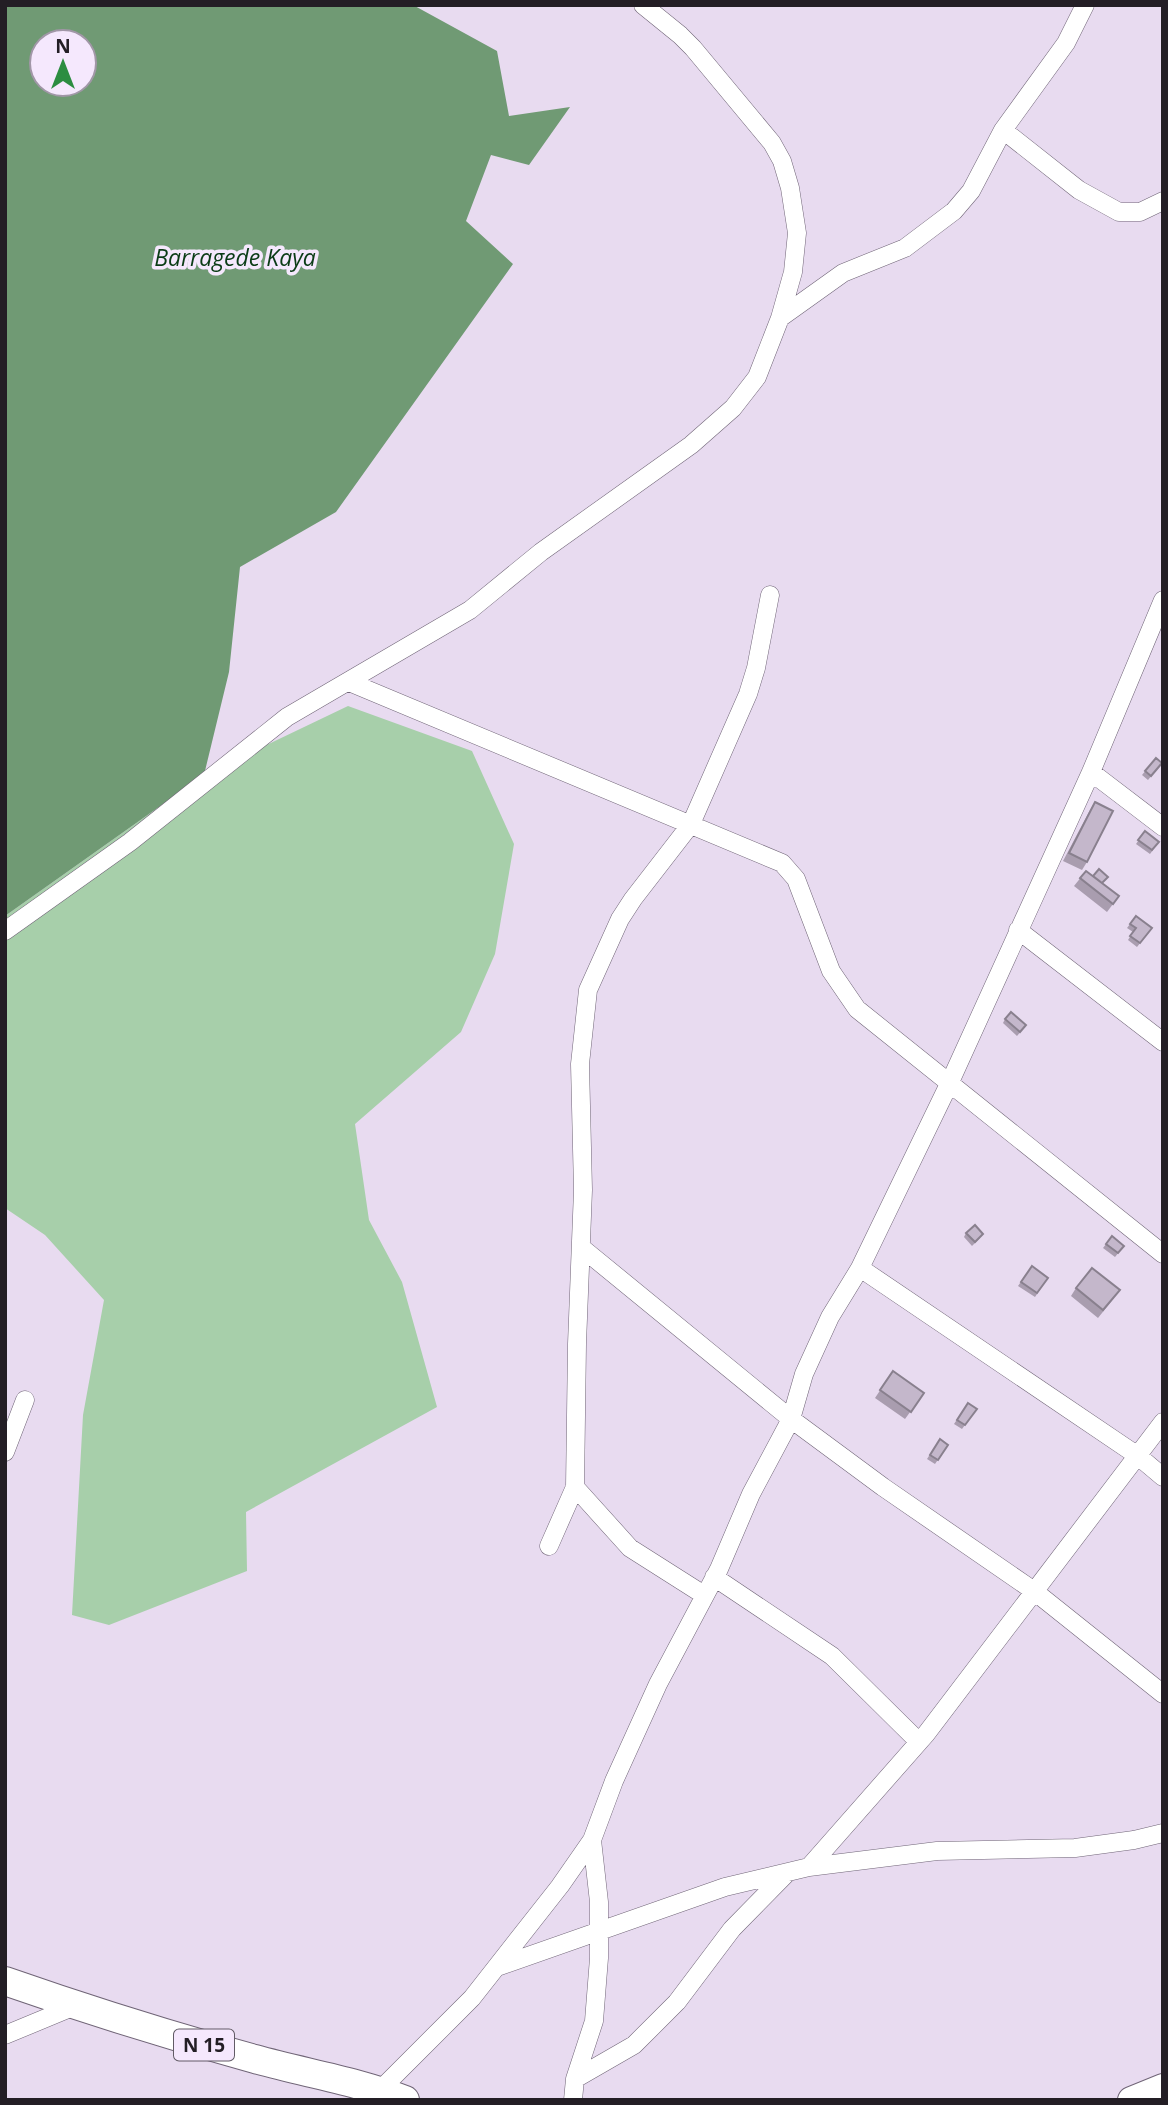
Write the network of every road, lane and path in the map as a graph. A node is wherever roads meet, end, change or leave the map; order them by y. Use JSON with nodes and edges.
{"nodes":[{"id":1,"x":1085,"y":5,"type":"edge"},
{"id":2,"x":648,"y":8,"type":"edge"},
{"id":3,"x":1003,"y":130,"type":"junction"},
{"id":4,"x":1163,"y":201,"type":"edge"},
{"id":5,"x":779,"y":318,"type":"junction"},
{"id":6,"x":770,"y":595,"type":"dead end"},
{"id":7,"x":1163,"y":600,"type":"edge"},
{"id":8,"x":1157,"y":629,"type":"edge"},
{"id":9,"x":349,"y":682,"type":"junction"},
{"id":10,"x":1091,"y":772,"type":"junction"},
{"id":11,"x":691,"y":824,"type":"junction"},
{"id":12,"x":1163,"y":827,"type":"edge"},
{"id":13,"x":1018,"y":930,"type":"junction"},
{"id":14,"x":5,"y":931,"type":"edge"},
{"id":15,"x":1163,"y":1042,"type":"edge"},
{"id":16,"x":950,"y":1082,"type":"junction"},
{"id":17,"x":582,"y":1248,"type":"junction"},
{"id":18,"x":1163,"y":1254,"type":"edge"},
{"id":19,"x":860,"y":1268,"type":"junction"},
{"id":20,"x":26,"y":1400,"type":"dead end"},
{"id":21,"x":790,"y":1419,"type":"junction"},
{"id":22,"x":1163,"y":1422,"type":"edge"},
{"id":23,"x":5,"y":1452,"type":"edge"},
{"id":24,"x":1138,"y":1456,"type":"junction"},
{"id":25,"x":1163,"y":1477,"type":"edge"},
{"id":26,"x":575,"y":1488,"type":"junction"},
{"id":27,"x":549,"y":1546,"type":"dead end"},
{"id":28,"x":714,"y":1577,"type":"junction"},
{"id":29,"x":1034,"y":1591,"type":"junction"},
{"id":30,"x":704,"y":1595,"type":"junction"},
{"id":31,"x":1163,"y":1694,"type":"edge"},
{"id":32,"x":919,"y":1742,"type":"junction"},
{"id":33,"x":1163,"y":1833,"type":"edge"},
{"id":34,"x":592,"y":1840,"type":"junction"},
{"id":35,"x":809,"y":1867,"type":"junction"},
{"id":36,"x":788,"y":1872,"type":"junction"},
{"id":37,"x":599,"y":1932,"type":"junction"},
{"id":38,"x":497,"y":1966,"type":"junction"},
{"id":39,"x":5,"y":1981,"type":"edge"},
{"id":40,"x":75,"y":2006,"type":"junction"},
{"id":41,"x":5,"y":2035,"type":"edge"},
{"id":42,"x":575,"y":2079,"type":"junction"},
{"id":43,"x":1163,"y":2087,"type":"edge"},
{"id":44,"x":392,"y":2095,"type":"edge"},
{"id":45,"x":573,"y":2100,"type":"edge"},
{"id":46,"x":1131,"y":2100,"type":"edge"}],
"edges":[{"from":1,"to":3,"type":"street"},
{"from":2,"to":5,"type":"street"},
{"from":3,"to":4,"type":"street"},
{"from":3,"to":5,"type":"street"},
{"from":5,"to":9,"type":"street"},
{"from":6,"to":11,"type":"street"},
{"from":7,"to":8,"type":"street"},
{"from":8,"to":10,"type":"street"},
{"from":9,"to":11,"type":"street"},
{"from":9,"to":14,"type":"street"},
{"from":10,"to":12,"type":"street"},
{"from":10,"to":13,"type":"street"},
{"from":11,"to":16,"type":"street"},
{"from":11,"to":17,"type":"street"},
{"from":13,"to":15,"type":"street"},
{"from":13,"to":16,"type":"street"},
{"from":16,"to":18,"type":"street"},
{"from":16,"to":19,"type":"street"},
{"from":17,"to":21,"type":"street"},
{"from":17,"to":26,"type":"street"},
{"from":19,"to":21,"type":"street"},
{"from":19,"to":24,"type":"street"},
{"from":20,"to":23,"type":"street"},
{"from":21,"to":28,"type":"street"},
{"from":21,"to":29,"type":"street"},
{"from":22,"to":24,"type":"street"},
{"from":24,"to":25,"type":"street"},
{"from":24,"to":29,"type":"street"},
{"from":26,"to":27,"type":"street"},
{"from":26,"to":30,"type":"street"},
{"from":28,"to":30,"type":"street"},
{"from":28,"to":32,"type":"street"},
{"from":29,"to":31,"type":"street"},
{"from":29,"to":32,"type":"street"},
{"from":30,"to":34,"type":"street"},
{"from":32,"to":35,"type":"street"},
{"from":33,"to":35,"type":"street"},
{"from":34,"to":37,"type":"street"},
{"from":34,"to":38,"type":"street"},
{"from":35,"to":36,"type":"street"},
{"from":36,"to":37,"type":"street"},
{"from":36,"to":42,"type":"street"},
{"from":37,"to":38,"type":"street"},
{"from":37,"to":42,"type":"street"},
{"from":38,"to":44,"type":"street"},
{"from":39,"to":40,"type":"main road","number":"N 15"},
{"from":40,"to":41,"type":"street"},
{"from":40,"to":44,"type":"main road","number":"N 15"},
{"from":42,"to":45,"type":"street"},
{"from":43,"to":46,"type":"main road"}]}
